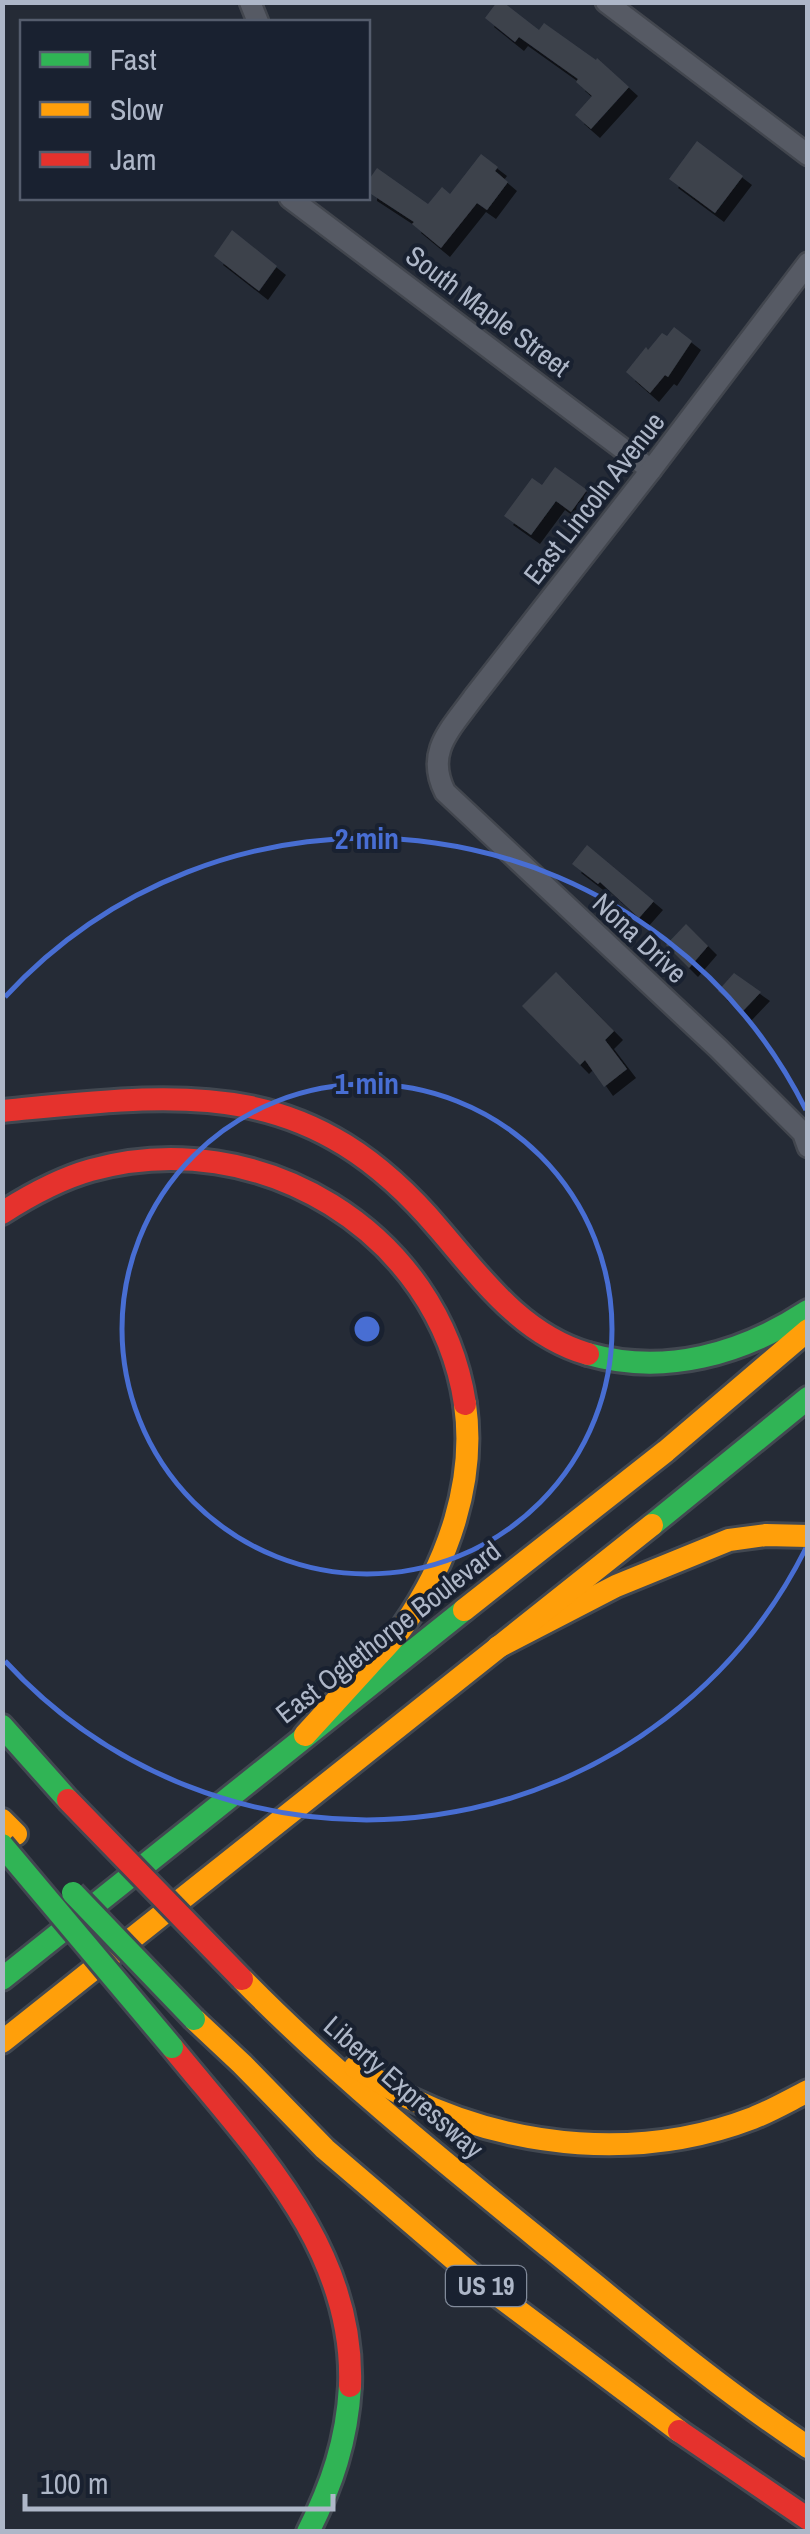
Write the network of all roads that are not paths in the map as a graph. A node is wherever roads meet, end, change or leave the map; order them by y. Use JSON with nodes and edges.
{"nodes":[{"id":1,"x":606,"y":2,"type":"edge"},
{"id":2,"x":808,"y":155,"type":"edge"},
{"id":3,"x":293,"y":200,"type":"edge"},
{"id":4,"x":808,"y":263,"type":"edge"},
{"id":5,"x":652,"y":470,"type":"junction"},
{"id":6,"x":436,"y":770,"type":"joint"},
{"id":7,"x":2,"y":1111,"type":"edge"},
{"id":8,"x":808,"y":1147,"type":"edge"},
{"id":9,"x":2,"y":1213,"type":"edge"},
{"id":10,"x":808,"y":1311,"type":"edge"},
{"id":11,"x":808,"y":1330,"type":"edge"},
{"id":12,"x":808,"y":1398,"type":"edge"},
{"id":13,"x":808,"y":1536,"type":"edge"},
{"id":14,"x":498,"y":1648,"type":"junction"},
{"id":15,"x":2,"y":1726,"type":"edge"},
{"id":16,"x":305,"y":1735,"type":"junction"},
{"id":17,"x":7,"y":1833,"type":"edge"},
{"id":18,"x":2,"y":1979,"type":"edge"},
{"id":19,"x":274,"y":2013,"type":"junction"},
{"id":20,"x":2,"y":2042,"type":"edge"},
{"id":21,"x":808,"y":2091,"type":"edge"},
{"id":22,"x":808,"y":2448,"type":"edge"},
{"id":23,"x":808,"y":2518,"type":"edge"},
{"id":24,"x":308,"y":2532,"type":"edge"}],
"edges":[{"from":1,"to":2,"type":"street"},
{"from":3,"to":5,"type":"street","name":"South Maple Street"},
{"from":4,"to":5,"type":"street","name":"East Lincoln Avenue"},
{"from":5,"to":6,"type":"street","name":"East Lincoln Avenue"},
{"from":6,"to":8,"type":"street","name":"Nona Drive"},
{"from":7,"to":10,"type":"main road"},
{"from":9,"to":16,"type":"main road"},
{"from":11,"to":16,"type":"main road","name":"East Oglethorpe Boulevard"},
{"from":12,"to":14,"type":"main road"},
{"from":13,"to":14,"type":"main road"},
{"from":14,"to":20,"type":"main road"},
{"from":15,"to":19,"type":"main road","name":"Liberty Expressway","number":"US 19","bridge":true},
{"from":16,"to":18,"type":"main road","name":"East Oglethorpe Boulevard"},
{"from":17,"to":23,"type":"main road","number":"US 19","bridge":true},
{"from":17,"to":24,"type":"main road","bridge":true},
{"from":19,"to":21,"type":"main road"},
{"from":19,"to":22,"type":"main road","name":"Liberty Expressway","number":"US 19"}]}
